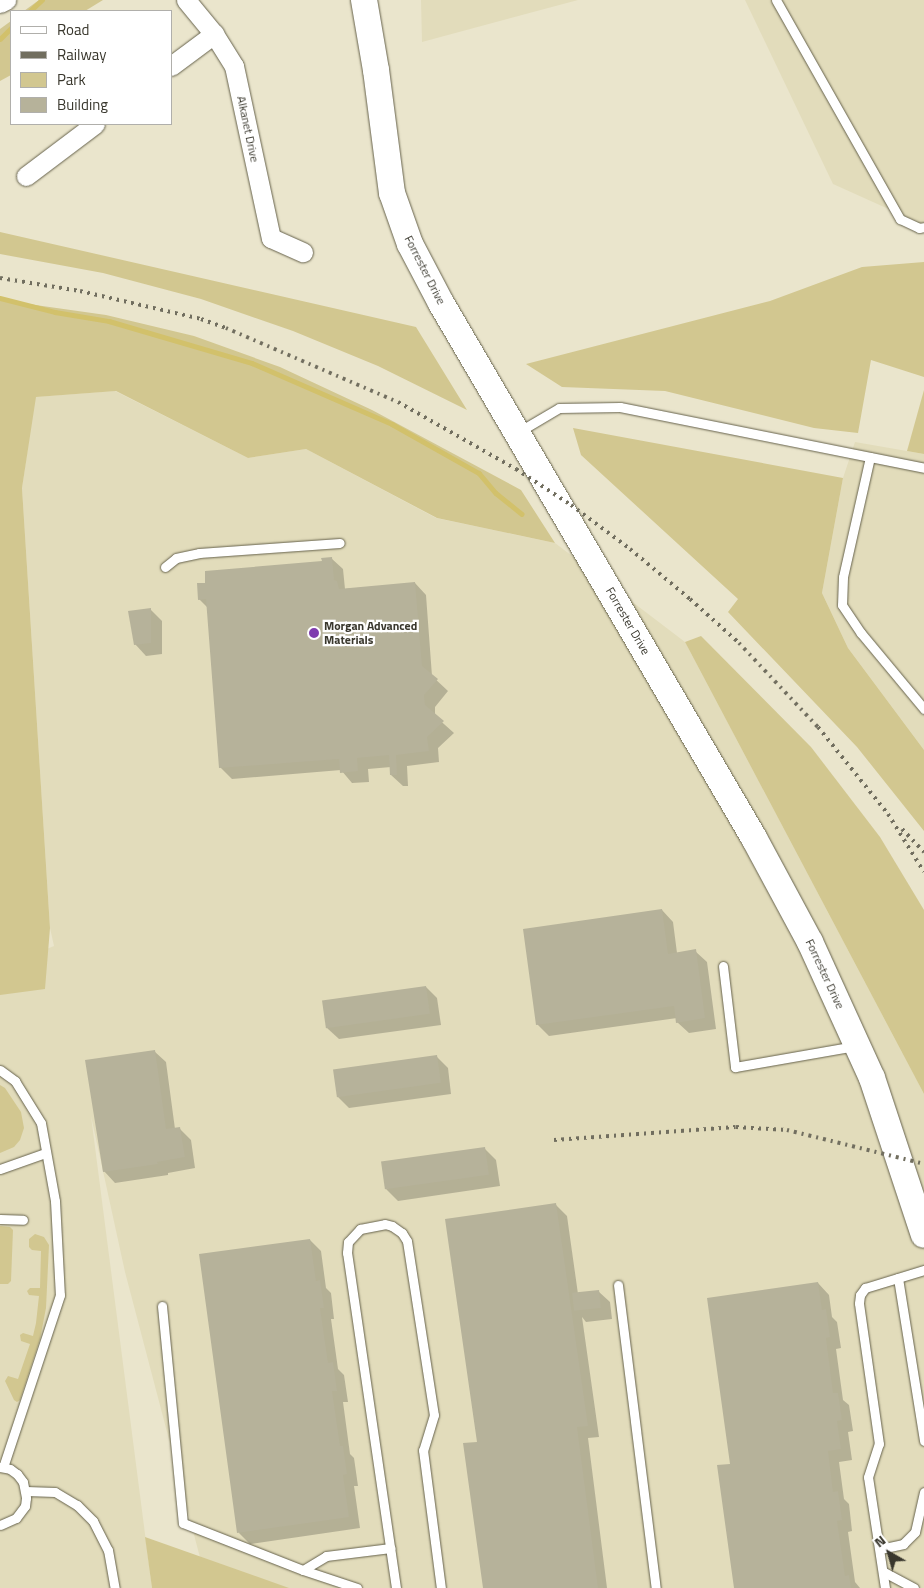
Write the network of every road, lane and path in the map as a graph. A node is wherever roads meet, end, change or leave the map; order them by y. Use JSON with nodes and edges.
{"nodes":[{"id":1,"x":6,"y":0,"type":"edge"},
{"id":2,"x":186,"y":0,"type":"edge"},
{"id":3,"x":364,"y":0,"type":"edge"},
{"id":4,"x":776,"y":0,"type":"edge"},
{"id":5,"x":0,"y":4,"type":"edge"},
{"id":6,"x":214,"y":34,"type":"junction"},
{"id":7,"x":172,"y":65,"type":"edge"},
{"id":8,"x":94,"y":125,"type":"edge"},
{"id":9,"x":26,"y":176,"type":"dead end"},
{"id":10,"x":924,"y":227,"type":"edge"},
{"id":11,"x":303,"y":252,"type":"dead end"},
{"id":12,"x":517,"y":432,"type":"junction"},
{"id":13,"x":870,"y":457,"type":"junction"},
{"id":14,"x":924,"y":468,"type":"edge"},
{"id":15,"x":340,"y":543,"type":"dead end"},
{"id":16,"x":164,"y":567,"type":"dead end"},
{"id":17,"x":924,"y":709,"type":"edge"},
{"id":18,"x":723,"y":966,"type":"dead end"},
{"id":19,"x":858,"y":1046,"type":"junction"},
{"id":20,"x":0,"y":1070,"type":"edge"},
{"id":21,"x":45,"y":1153,"type":"junction"},
{"id":22,"x":0,"y":1169,"type":"edge"},
{"id":23,"x":0,"y":1219,"type":"edge"},
{"id":24,"x":23,"y":1220,"type":"dead end"},
{"id":25,"x":924,"y":1235,"type":"edge"},
{"id":26,"x":924,"y":1270,"type":"edge"},
{"id":27,"x":898,"y":1278,"type":"junction"},
{"id":28,"x":618,"y":1285,"type":"dead end"},
{"id":29,"x":162,"y":1306,"type":"dead end"},
{"id":30,"x":924,"y":1441,"type":"edge"},
{"id":31,"x":2,"y":1467,"type":"edge"},
{"id":32,"x":26,"y":1491,"type":"junction"},
{"id":33,"x":924,"y":1492,"type":"edge"},
{"id":34,"x":0,"y":1525,"type":"edge"},
{"id":35,"x":391,"y":1548,"type":"junction"},
{"id":36,"x":880,"y":1548,"type":"junction"},
{"id":37,"x":303,"y":1570,"type":"junction"},
{"id":38,"x":884,"y":1572,"type":"junction"},
{"id":39,"x":115,"y":1588,"type":"edge"},
{"id":40,"x":357,"y":1588,"type":"edge"},
{"id":41,"x":396,"y":1588,"type":"edge"},
{"id":42,"x":440,"y":1588,"type":"edge"},
{"id":43,"x":656,"y":1588,"type":"edge"},
{"id":44,"x":885,"y":1588,"type":"edge"},
{"id":45,"x":914,"y":1588,"type":"edge"}],
"edges":[{"from":1,"to":5,"type":"street"},
{"from":2,"to":6,"type":"street","name":"Alkanet Drive"},
{"from":3,"to":12,"type":"street","name":"Forrester Drive"},
{"from":4,"to":10,"type":"lane"},
{"from":6,"to":7,"type":"street"},
{"from":6,"to":11,"type":"street","name":"Alkanet Drive"},
{"from":8,"to":9,"type":"street"},
{"from":12,"to":13,"type":"lane"},
{"from":12,"to":19,"type":"street","name":"Forrester Drive"},
{"from":13,"to":14,"type":"lane"},
{"from":13,"to":17,"type":"lane"},
{"from":15,"to":16,"type":"lane"},
{"from":18,"to":19,"type":"lane"},
{"from":19,"to":25,"type":"street","name":"Forrester Drive"},
{"from":20,"to":21,"type":"lane"},
{"from":21,"to":22,"type":"lane"},
{"from":21,"to":31,"type":"lane"},
{"from":23,"to":24,"type":"lane"},
{"from":26,"to":27,"type":"lane"},
{"from":27,"to":30,"type":"lane"},
{"from":27,"to":36,"type":"lane"},
{"from":28,"to":43,"type":"lane"},
{"from":29,"to":37,"type":"lane"},
{"from":31,"to":32,"type":"lane"},
{"from":32,"to":34,"type":"lane"},
{"from":32,"to":39,"type":"lane"},
{"from":33,"to":36,"type":"lane"},
{"from":35,"to":37,"type":"lane"},
{"from":35,"to":41,"type":"lane"},
{"from":35,"to":42,"type":"lane"},
{"from":36,"to":38,"type":"lane"},
{"from":37,"to":40,"type":"lane"},
{"from":38,"to":44,"type":"lane"},
{"from":38,"to":45,"type":"lane"}]}
